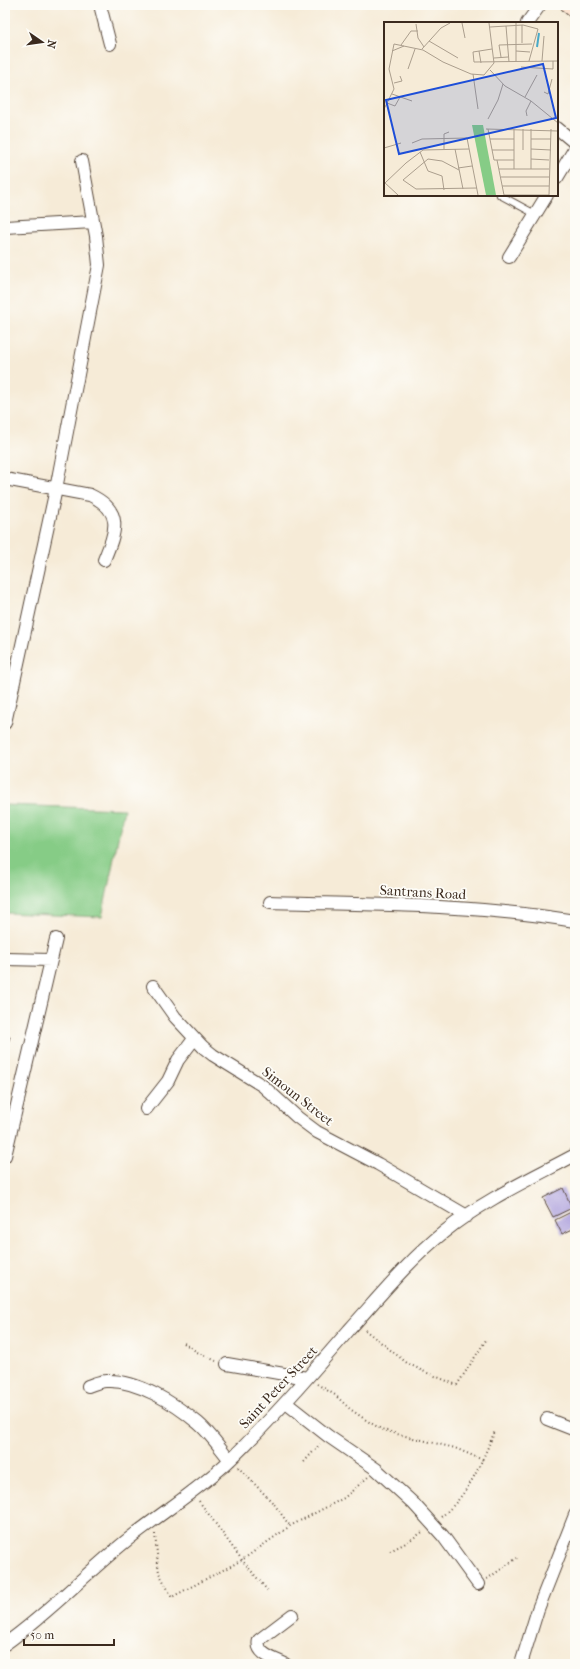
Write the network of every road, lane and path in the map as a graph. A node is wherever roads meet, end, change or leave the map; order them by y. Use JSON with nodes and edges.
{"nodes":[{"id":1,"x":100,"y":5,"type":"edge"},
{"id":2,"x":540,"y":5,"type":"edge"},
{"id":3,"x":569,"y":5,"type":"edge"},
{"id":4,"x":575,"y":10,"type":"edge"},
{"id":5,"x":528,"y":22,"type":"edge"},
{"id":6,"x":110,"y":44,"type":"dead end"},
{"id":7,"x":558,"y":129,"type":"edge"},
{"id":8,"x":575,"y":143,"type":"edge"},
{"id":9,"x":575,"y":148,"type":"edge"},
{"id":10,"x":82,"y":162,"type":"dead end"},
{"id":11,"x":558,"y":176,"type":"edge"},
{"id":12,"x":502,"y":196,"type":"edge"},
{"id":13,"x":545,"y":196,"type":"edge"},
{"id":14,"x":535,"y":214,"type":"junction"},
{"id":15,"x":93,"y":222,"type":"junction"},
{"id":16,"x":5,"y":227,"type":"edge"},
{"id":17,"x":509,"y":257,"type":"dead end"},
{"id":18,"x":5,"y":479,"type":"edge"},
{"id":19,"x":56,"y":489,"type":"junction"},
{"id":20,"x":104,"y":560,"type":"dead end"},
{"id":21,"x":5,"y":723,"type":"edge"},
{"id":22,"x":270,"y":902,"type":"dead end"},
{"id":23,"x":575,"y":921,"type":"edge"},
{"id":24,"x":56,"y":939,"type":"dead end"},
{"id":25,"x":5,"y":959,"type":"edge"},
{"id":26,"x":51,"y":960,"type":"junction"},
{"id":27,"x":153,"y":986,"type":"dead end"},
{"id":28,"x":194,"y":1039,"type":"junction"},
{"id":29,"x":146,"y":1109,"type":"dead end"},
{"id":30,"x":575,"y":1155,"type":"edge"},
{"id":31,"x":5,"y":1156,"type":"edge"},
{"id":32,"x":467,"y":1216,"type":"junction"},
{"id":33,"x":356,"y":1323,"type":"junction"},
{"id":34,"x":486,"y":1340,"type":"dead end"},
{"id":35,"x":184,"y":1343,"type":"dead end"},
{"id":36,"x":227,"y":1364,"type":"joint"},
{"id":37,"x":308,"y":1378,"type":"junction"},
{"id":38,"x":88,"y":1386,"type":"dead end"},
{"id":39,"x":286,"y":1402,"type":"junction"},
{"id":40,"x":547,"y":1420,"type":"dead end"},
{"id":41,"x":575,"y":1430,"type":"edge"},
{"id":42,"x":495,"y":1431,"type":"dead end"},
{"id":43,"x":328,"y":1436,"type":"junction"},
{"id":44,"x":230,"y":1460,"type":"junction"},
{"id":45,"x":483,"y":1460,"type":"junction"},
{"id":46,"x":304,"y":1462,"type":"dead end"},
{"id":47,"x":376,"y":1469,"type":"junction"},
{"id":48,"x":192,"y":1492,"type":"junction"},
{"id":49,"x":575,"y":1515,"type":"edge"},
{"id":50,"x":149,"y":1524,"type":"junction"},
{"id":51,"x":432,"y":1525,"type":"junction"},
{"id":52,"x":290,"y":1526,"type":"junction"},
{"id":53,"x":390,"y":1551,"type":"dead end"},
{"id":54,"x":518,"y":1558,"type":"dead end"},
{"id":55,"x":242,"y":1560,"type":"junction"},
{"id":56,"x":478,"y":1584,"type":"joint"},
{"id":57,"x":268,"y":1592,"type":"dead end"},
{"id":58,"x":292,"y":1615,"type":"dead end"},
{"id":59,"x":5,"y":1644,"type":"edge"},
{"id":60,"x":285,"y":1664,"type":"edge"},
{"id":61,"x":521,"y":1664,"type":"edge"}],
"edges":[{"from":1,"to":6,"type":"street"},
{"from":2,"to":5,"type":"street"},
{"from":3,"to":4,"type":"main road"},
{"from":7,"to":8,"type":"street"},
{"from":9,"to":11,"type":"street"},
{"from":10,"to":15,"type":"street"},
{"from":12,"to":14,"type":"lane"},
{"from":13,"to":14,"type":"street"},
{"from":14,"to":17,"type":"street"},
{"from":15,"to":16,"type":"street"},
{"from":15,"to":19,"type":"street"},
{"from":18,"to":19,"type":"street"},
{"from":19,"to":20,"type":"street"},
{"from":19,"to":21,"type":"street"},
{"from":22,"to":23,"type":"street","name":"Santrans Road"},
{"from":24,"to":26,"type":"street"},
{"from":25,"to":26,"type":"street"},
{"from":26,"to":31,"type":"street"},
{"from":27,"to":28,"type":"street","name":"Simoun Street"},
{"from":28,"to":29,"type":"street"},
{"from":28,"to":32,"type":"street","name":"Simoun Street"},
{"from":30,"to":32,"type":"street","name":"Saint Peter Street"},
{"from":32,"to":33,"type":"street","name":"Saint Peter Street"},
{"from":33,"to":34,"type":"path"},
{"from":33,"to":37,"type":"street","name":"Saint Peter Street"},
{"from":35,"to":36,"type":"path"},
{"from":36,"to":37,"type":"street"},
{"from":37,"to":39,"type":"street","name":"Saint Peter Street"},
{"from":37,"to":45,"type":"path"},
{"from":38,"to":44,"type":"street"},
{"from":39,"to":43,"type":"street"},
{"from":39,"to":44,"type":"street","name":"Saint Peter Street"},
{"from":40,"to":41,"type":"street"},
{"from":42,"to":45,"type":"path"},
{"from":43,"to":46,"type":"path"},
{"from":43,"to":47,"type":"street"},
{"from":44,"to":48,"type":"street","name":"Saint Peter Street"},
{"from":44,"to":52,"type":"path"},
{"from":45,"to":51,"type":"path"},
{"from":47,"to":51,"type":"street"},
{"from":47,"to":52,"type":"path"},
{"from":48,"to":50,"type":"street","name":"Saint Peter Street"},
{"from":48,"to":55,"type":"path"},
{"from":49,"to":61,"type":"street"},
{"from":50,"to":55,"type":"path"},
{"from":50,"to":59,"type":"street","name":"Saint Peter Street"},
{"from":51,"to":53,"type":"path"},
{"from":51,"to":56,"type":"street"},
{"from":52,"to":55,"type":"path"},
{"from":54,"to":56,"type":"path"},
{"from":55,"to":57,"type":"path"},
{"from":58,"to":60,"type":"street"}]}
